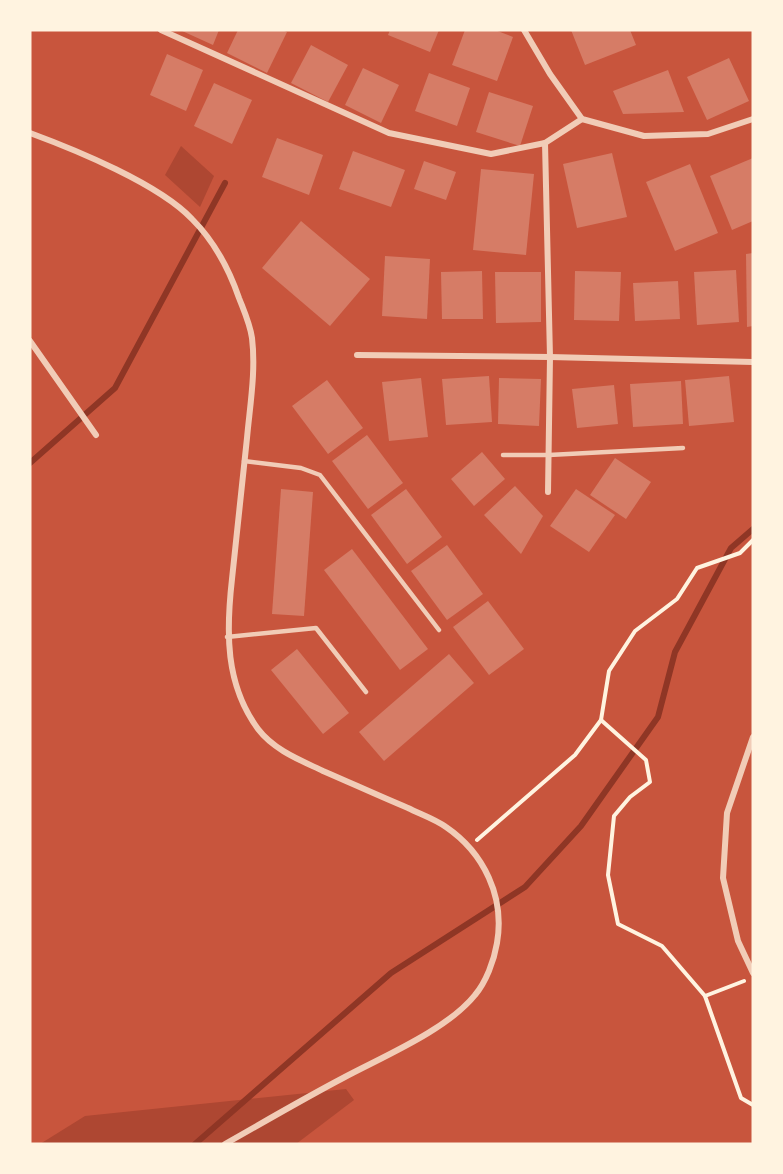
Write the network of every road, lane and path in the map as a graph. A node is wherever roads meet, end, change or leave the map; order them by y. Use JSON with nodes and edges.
{"nodes":[{"id":1,"x":161,"y":30,"type":"edge"},
{"id":2,"x":524,"y":30,"type":"edge"},
{"id":3,"x":582,"y":119,"type":"junction"},
{"id":4,"x":753,"y":119,"type":"edge"},
{"id":5,"x":30,"y":133,"type":"edge"},
{"id":6,"x":545,"y":143,"type":"junction"},
{"id":7,"x":30,"y":341,"type":"edge"},
{"id":8,"x":357,"y":355,"type":"dead end"},
{"id":9,"x":550,"y":357,"type":"junction"},
{"id":10,"x":753,"y":362,"type":"edge"},
{"id":11,"x":96,"y":435,"type":"dead end"},
{"id":12,"x":683,"y":448,"type":"dead end"},
{"id":13,"x":503,"y":455,"type":"dead end"},
{"id":14,"x":549,"y":455,"type":"junction"},
{"id":15,"x":244,"y":461,"type":"junction"},
{"id":16,"x":548,"y":492,"type":"dead end"},
{"id":17,"x":753,"y":540,"type":"edge"},
{"id":18,"x":439,"y":630,"type":"dead end"},
{"id":19,"x":227,"y":637,"type":"junction"},
{"id":20,"x":366,"y":692,"type":"dead end"},
{"id":21,"x":601,"y":720,"type":"junction"},
{"id":22,"x":753,"y":737,"type":"edge"},
{"id":23,"x":470,"y":846,"type":"junction"},
{"id":24,"x":753,"y":973,"type":"edge"},
{"id":25,"x":753,"y":977,"type":"edge"},
{"id":26,"x":705,"y":996,"type":"junction"},
{"id":27,"x":753,"y":1105,"type":"edge"},
{"id":28,"x":225,"y":1144,"type":"edge"}],
"edges":[{"from":1,"to":6,"type":"street"},
{"from":2,"to":3,"type":"street"},
{"from":3,"to":4,"type":"street"},
{"from":3,"to":6,"type":"street"},
{"from":5,"to":15,"type":"street"},
{"from":6,"to":9,"type":"street"},
{"from":7,"to":11,"type":"street"},
{"from":8,"to":9,"type":"street"},
{"from":9,"to":10,"type":"street"},
{"from":9,"to":14,"type":"street"},
{"from":12,"to":14,"type":"lane"},
{"from":13,"to":14,"type":"lane"},
{"from":14,"to":16,"type":"street"},
{"from":15,"to":18,"type":"lane"},
{"from":15,"to":19,"type":"street"},
{"from":17,"to":21,"type":"path"},
{"from":19,"to":20,"type":"lane"},
{"from":19,"to":23,"type":"street"},
{"from":21,"to":23,"type":"path"},
{"from":21,"to":26,"type":"path"},
{"from":22,"to":24,"type":"street"},
{"from":23,"to":28,"type":"street"},
{"from":25,"to":26,"type":"path"},
{"from":26,"to":27,"type":"path"}]}
